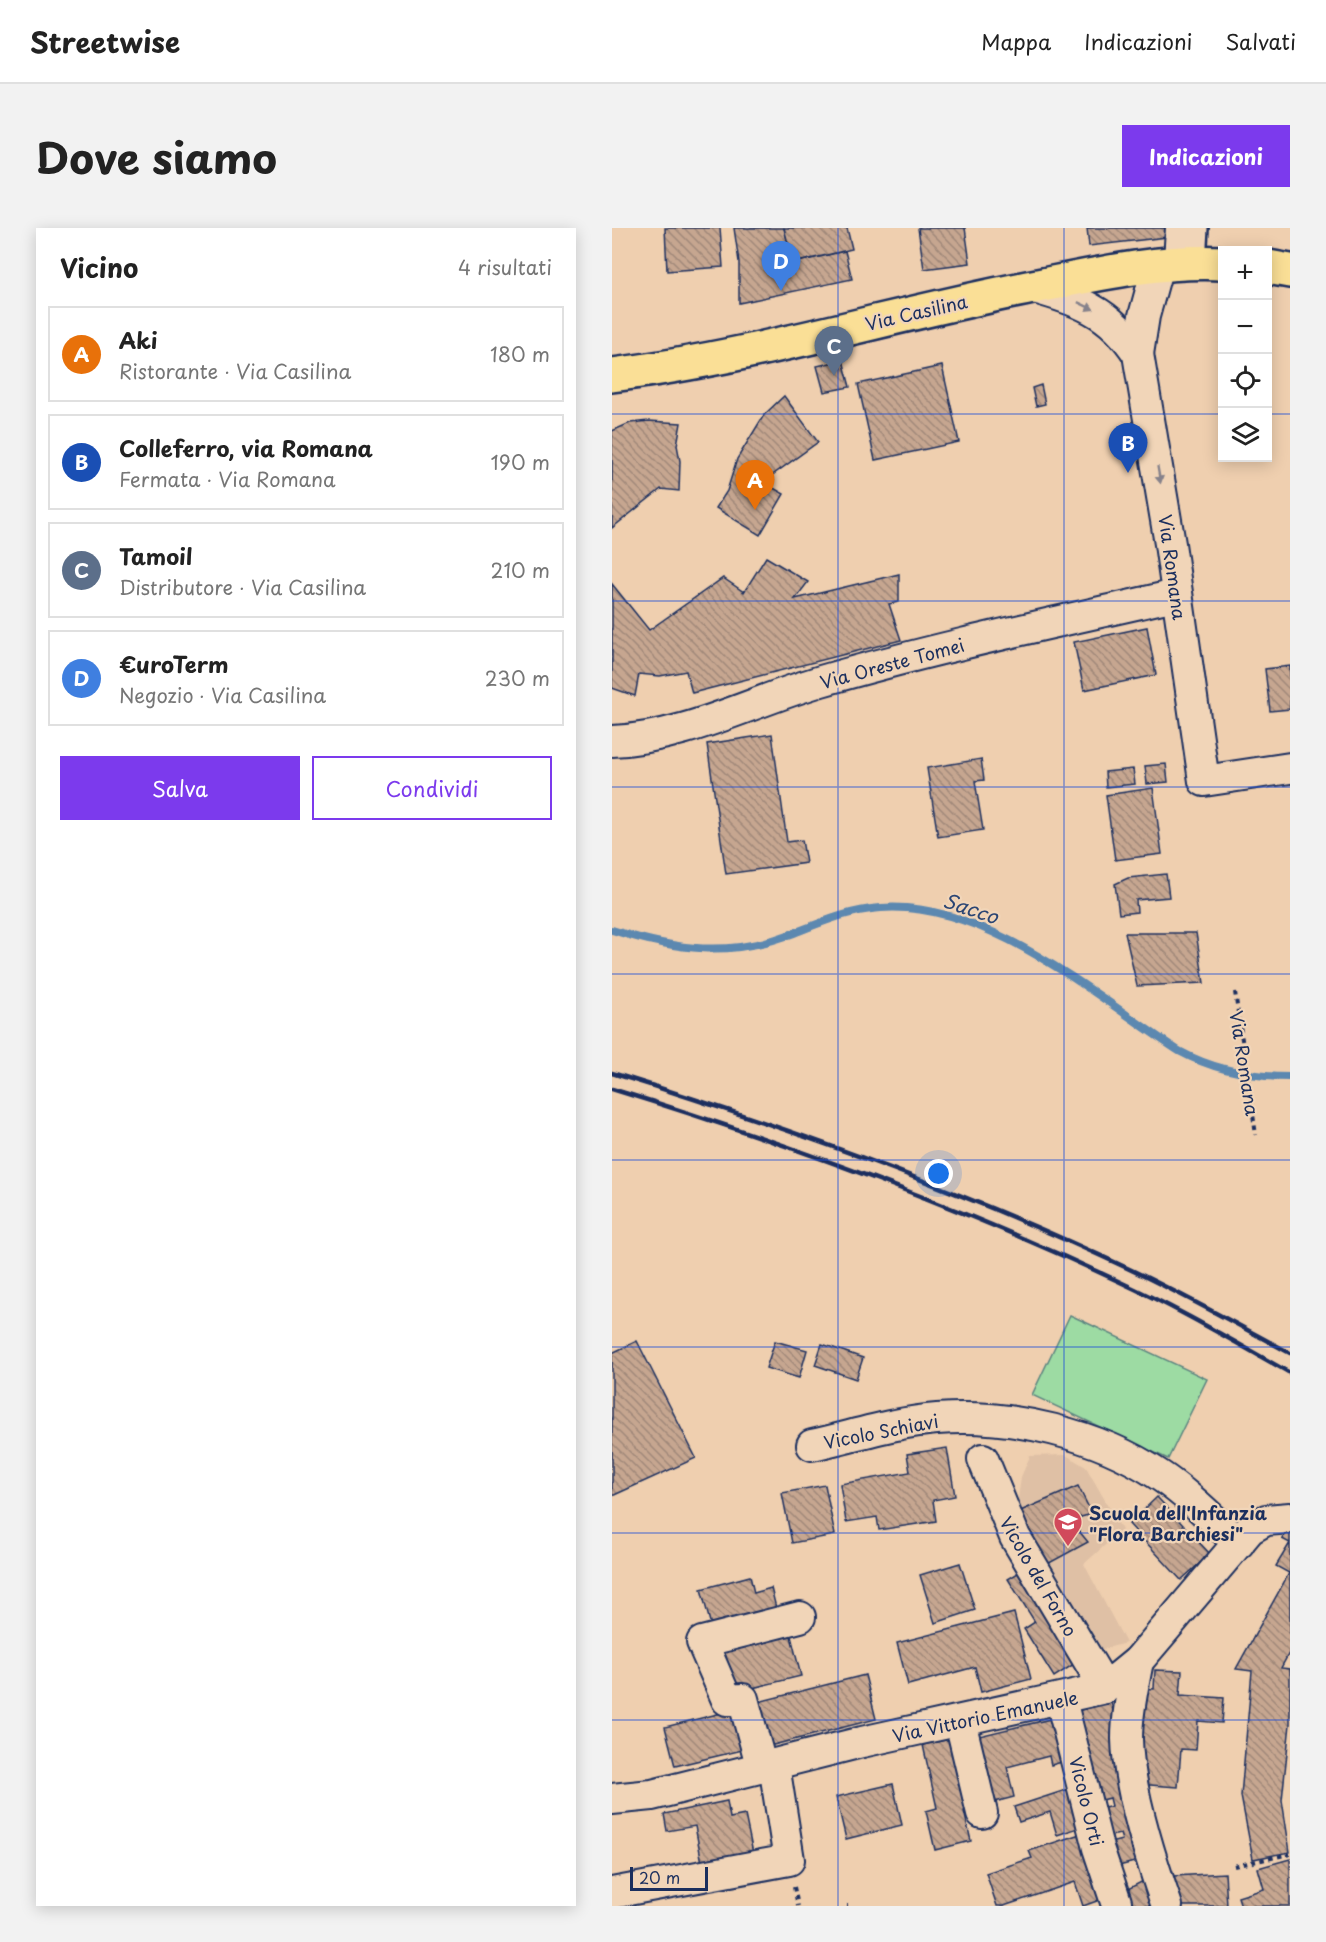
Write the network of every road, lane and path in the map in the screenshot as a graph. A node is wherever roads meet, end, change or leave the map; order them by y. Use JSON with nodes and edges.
{"nodes":[{"id":1,"x":1181,"y":228,"type":"edge"},
{"id":2,"x":1200,"y":228,"type":"edge"},
{"id":3,"x":1189,"y":263,"type":"edge"},
{"id":4,"x":1272,"y":268,"type":"edge"},
{"id":5,"x":1290,"y":271,"type":"edge"},
{"id":6,"x":1031,"y":287,"type":"junction"},
{"id":7,"x":1138,"y":354,"type":"junction"},
{"id":8,"x":616,"y":375,"type":"edge"},
{"id":9,"x":1176,"y":595,"type":"junction"},
{"id":10,"x":612,"y":741,"type":"edge"},
{"id":11,"x":1290,"y":768,"type":"edge"},
{"id":12,"x":1234,"y":992,"type":"dead end"},
{"id":13,"x":1256,"y":1134,"type":"dead end"},
{"id":14,"x":812,"y":1445,"type":"dead end"},
{"id":15,"x":983,"y":1459,"type":"dead end"},
{"id":16,"x":1290,"y":1518,"type":"edge"},
{"id":17,"x":1239,"y":1543,"type":"junction"},
{"id":18,"x":800,"y":1617,"type":"dead end"},
{"id":19,"x":1138,"y":1661,"type":"junction"},
{"id":20,"x":1105,"y":1688,"type":"junction"},
{"id":21,"x":1061,"y":1700,"type":"junction"},
{"id":22,"x":960,"y":1721,"type":"junction"},
{"id":23,"x":768,"y":1766,"type":"junction"},
{"id":24,"x":612,"y":1799,"type":"edge"},
{"id":25,"x":982,"y":1813,"type":"dead end"},
{"id":26,"x":1290,"y":1854,"type":"edge"},
{"id":27,"x":1234,"y":1866,"type":"dead end"},
{"id":28,"x":612,"y":1893,"type":"edge"},
{"id":29,"x":1116,"y":1902,"type":"dead end"},
{"id":30,"x":1167,"y":1906,"type":"edge"}],
"edges":[{"from":1,"to":3,"type":"street","name":"Via Romana"},
{"from":2,"to":3,"type":"lane"},
{"from":3,"to":6,"type":"main road","name":"Via Casilina"},
{"from":3,"to":7,"type":"street","name":"Via Romana"},
{"from":4,"to":5,"type":"main road"},
{"from":6,"to":7,"type":"street","name":"Via Romana","one_way":true},
{"from":6,"to":8,"type":"main road","name":"Via Casilina"},
{"from":7,"to":9,"type":"street","name":"Via Romana","one_way":true},
{"from":9,"to":10,"type":"street","name":"Via Oreste Tomei"},
{"from":9,"to":11,"type":"street","name":"Via Romana"},
{"from":12,"to":13,"type":"path","name":"Via Romana"},
{"from":14,"to":17,"type":"street","name":"Vicolo Schiavi"},
{"from":15,"to":20,"type":"street","name":"Vicolo del Forno"},
{"from":16,"to":17,"type":"street","name":"Via Vittorio Emanuele"},
{"from":17,"to":19,"type":"street","name":"Via Vittorio Emanuele"},
{"from":18,"to":23,"type":"street"},
{"from":19,"to":20,"type":"street","name":"Via Vittorio Emanuele"},
{"from":19,"to":30,"type":"street"},
{"from":20,"to":21,"type":"street","name":"Via Vittorio Emanuele"},
{"from":21,"to":22,"type":"street","name":"Via Vittorio Emanuele"},
{"from":21,"to":29,"type":"street","name":"Vicolo Orti"},
{"from":22,"to":23,"type":"street","name":"Via Vittorio Emanuele"},
{"from":22,"to":25,"type":"street"},
{"from":23,"to":24,"type":"street","name":"Via Vittorio Emanuele"},
{"from":23,"to":28,"type":"street"},
{"from":26,"to":27,"type":"path"}]}
